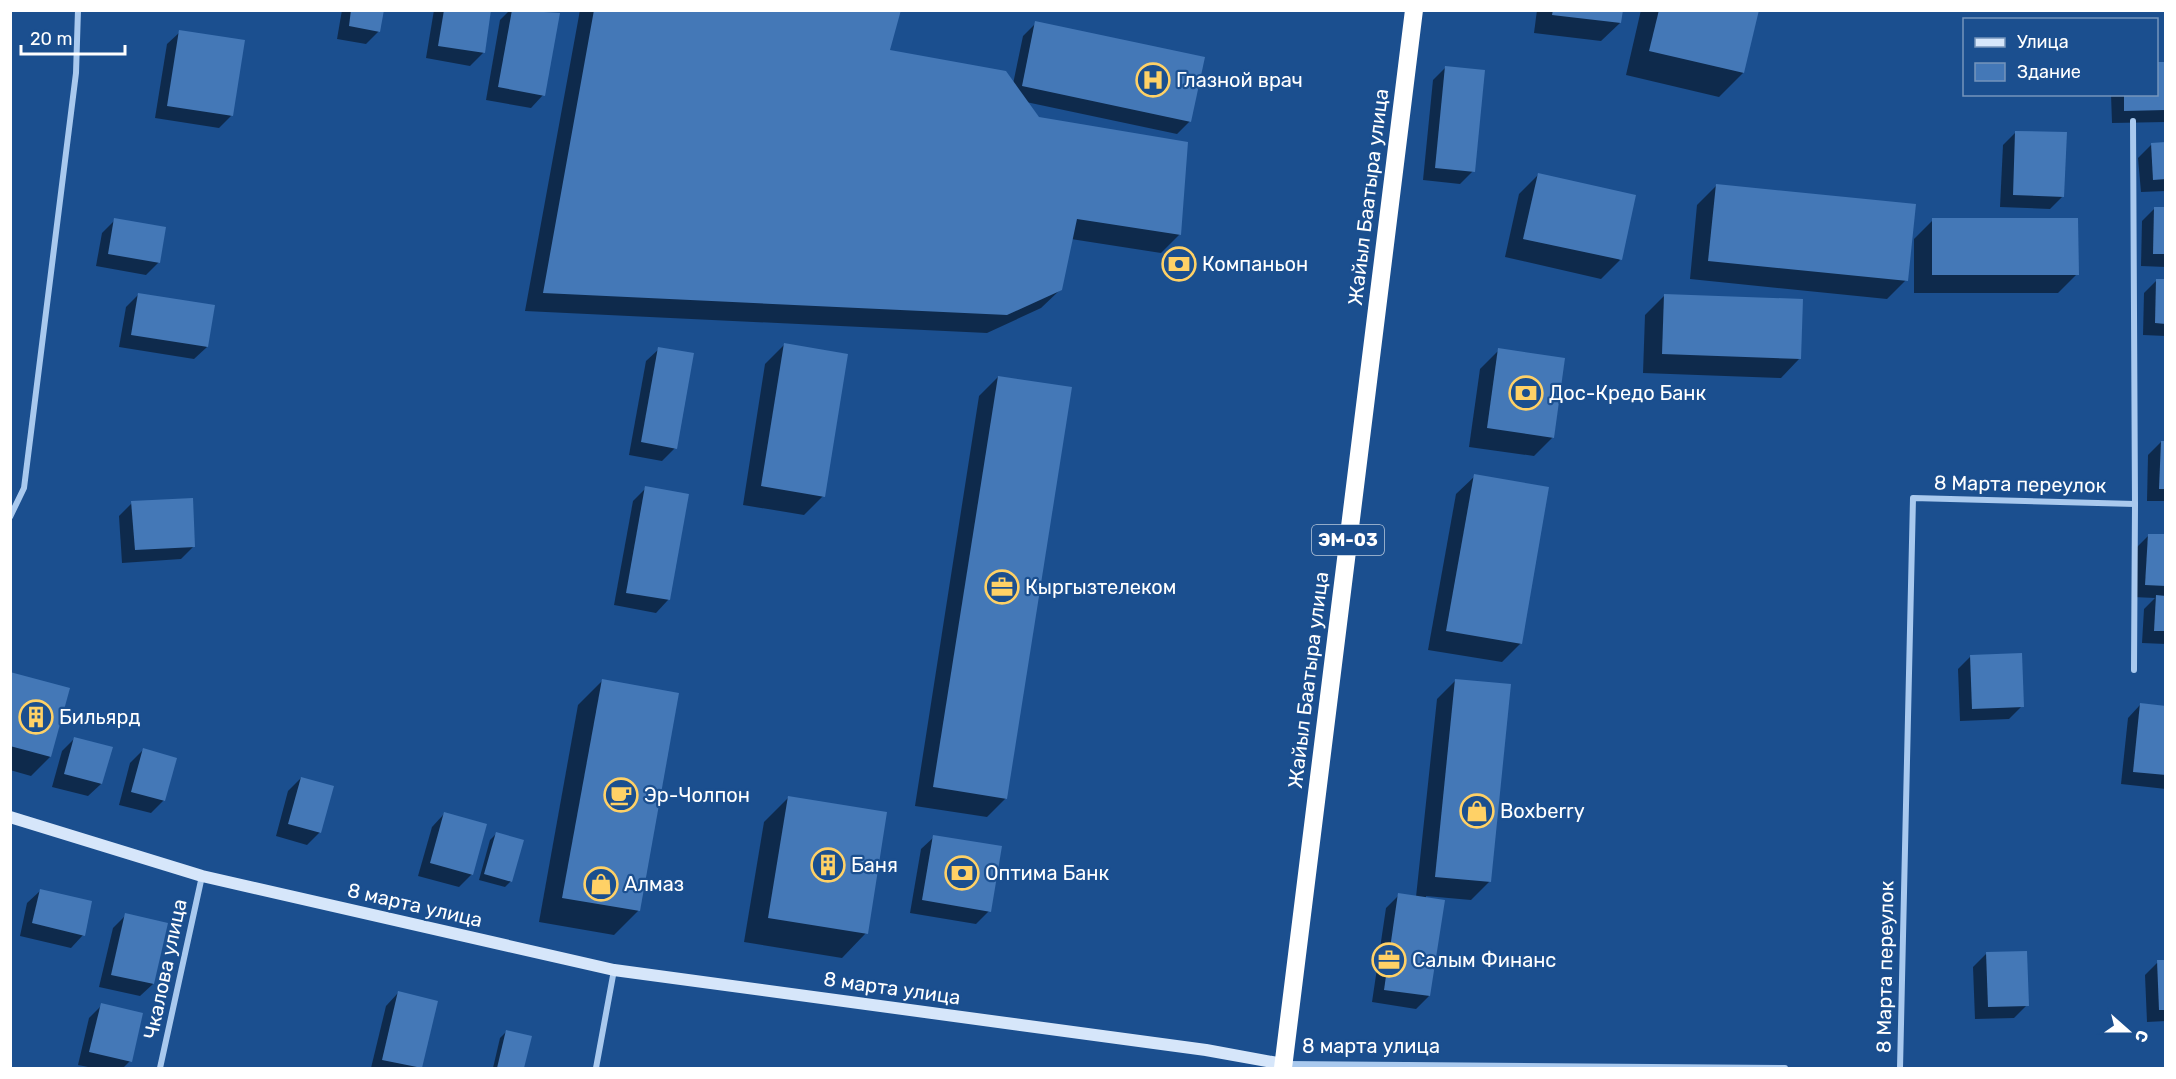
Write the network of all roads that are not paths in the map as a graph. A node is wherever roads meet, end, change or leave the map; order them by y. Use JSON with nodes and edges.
{"nodes":[{"id":1,"x":78,"y":10,"type":"edge"},
{"id":2,"x":1414,"y":10,"type":"edge"},
{"id":3,"x":2133,"y":122,"type":"dead end"},
{"id":4,"x":2135,"y":504,"type":"junction"},
{"id":5,"x":10,"y":517,"type":"edge"},
{"id":6,"x":2134,"y":669,"type":"dead end"},
{"id":7,"x":10,"y":817,"type":"edge"},
{"id":8,"x":202,"y":876,"type":"junction"},
{"id":9,"x":614,"y":970,"type":"junction"},
{"id":10,"x":1283,"y":1066,"type":"edge"},
{"id":11,"x":160,"y":1068,"type":"edge"},
{"id":12,"x":596,"y":1068,"type":"edge"},
{"id":13,"x":1785,"y":1068,"type":"edge"},
{"id":14,"x":1900,"y":1068,"type":"edge"}],
"edges":[{"from":1,"to":5,"type":"street"},
{"from":2,"to":10,"type":"highway","name":"Жайыл Баатыра улица","number":"ЭМ-03"},
{"from":3,"to":4,"type":"street","name":"8 Марта переулок"},
{"from":4,"to":6,"type":"street"},
{"from":4,"to":14,"type":"street","name":"8 Марта переулок"},
{"from":7,"to":8,"type":"street","name":"8 марта улица"},
{"from":8,"to":9,"type":"street","name":"8 марта улица"},
{"from":8,"to":11,"type":"street","name":"Чкалова улица"},
{"from":9,"to":10,"type":"street","name":"8 марта улица"},
{"from":9,"to":12,"type":"street"},
{"from":10,"to":13,"type":"street","name":"8 марта улица"}]}
